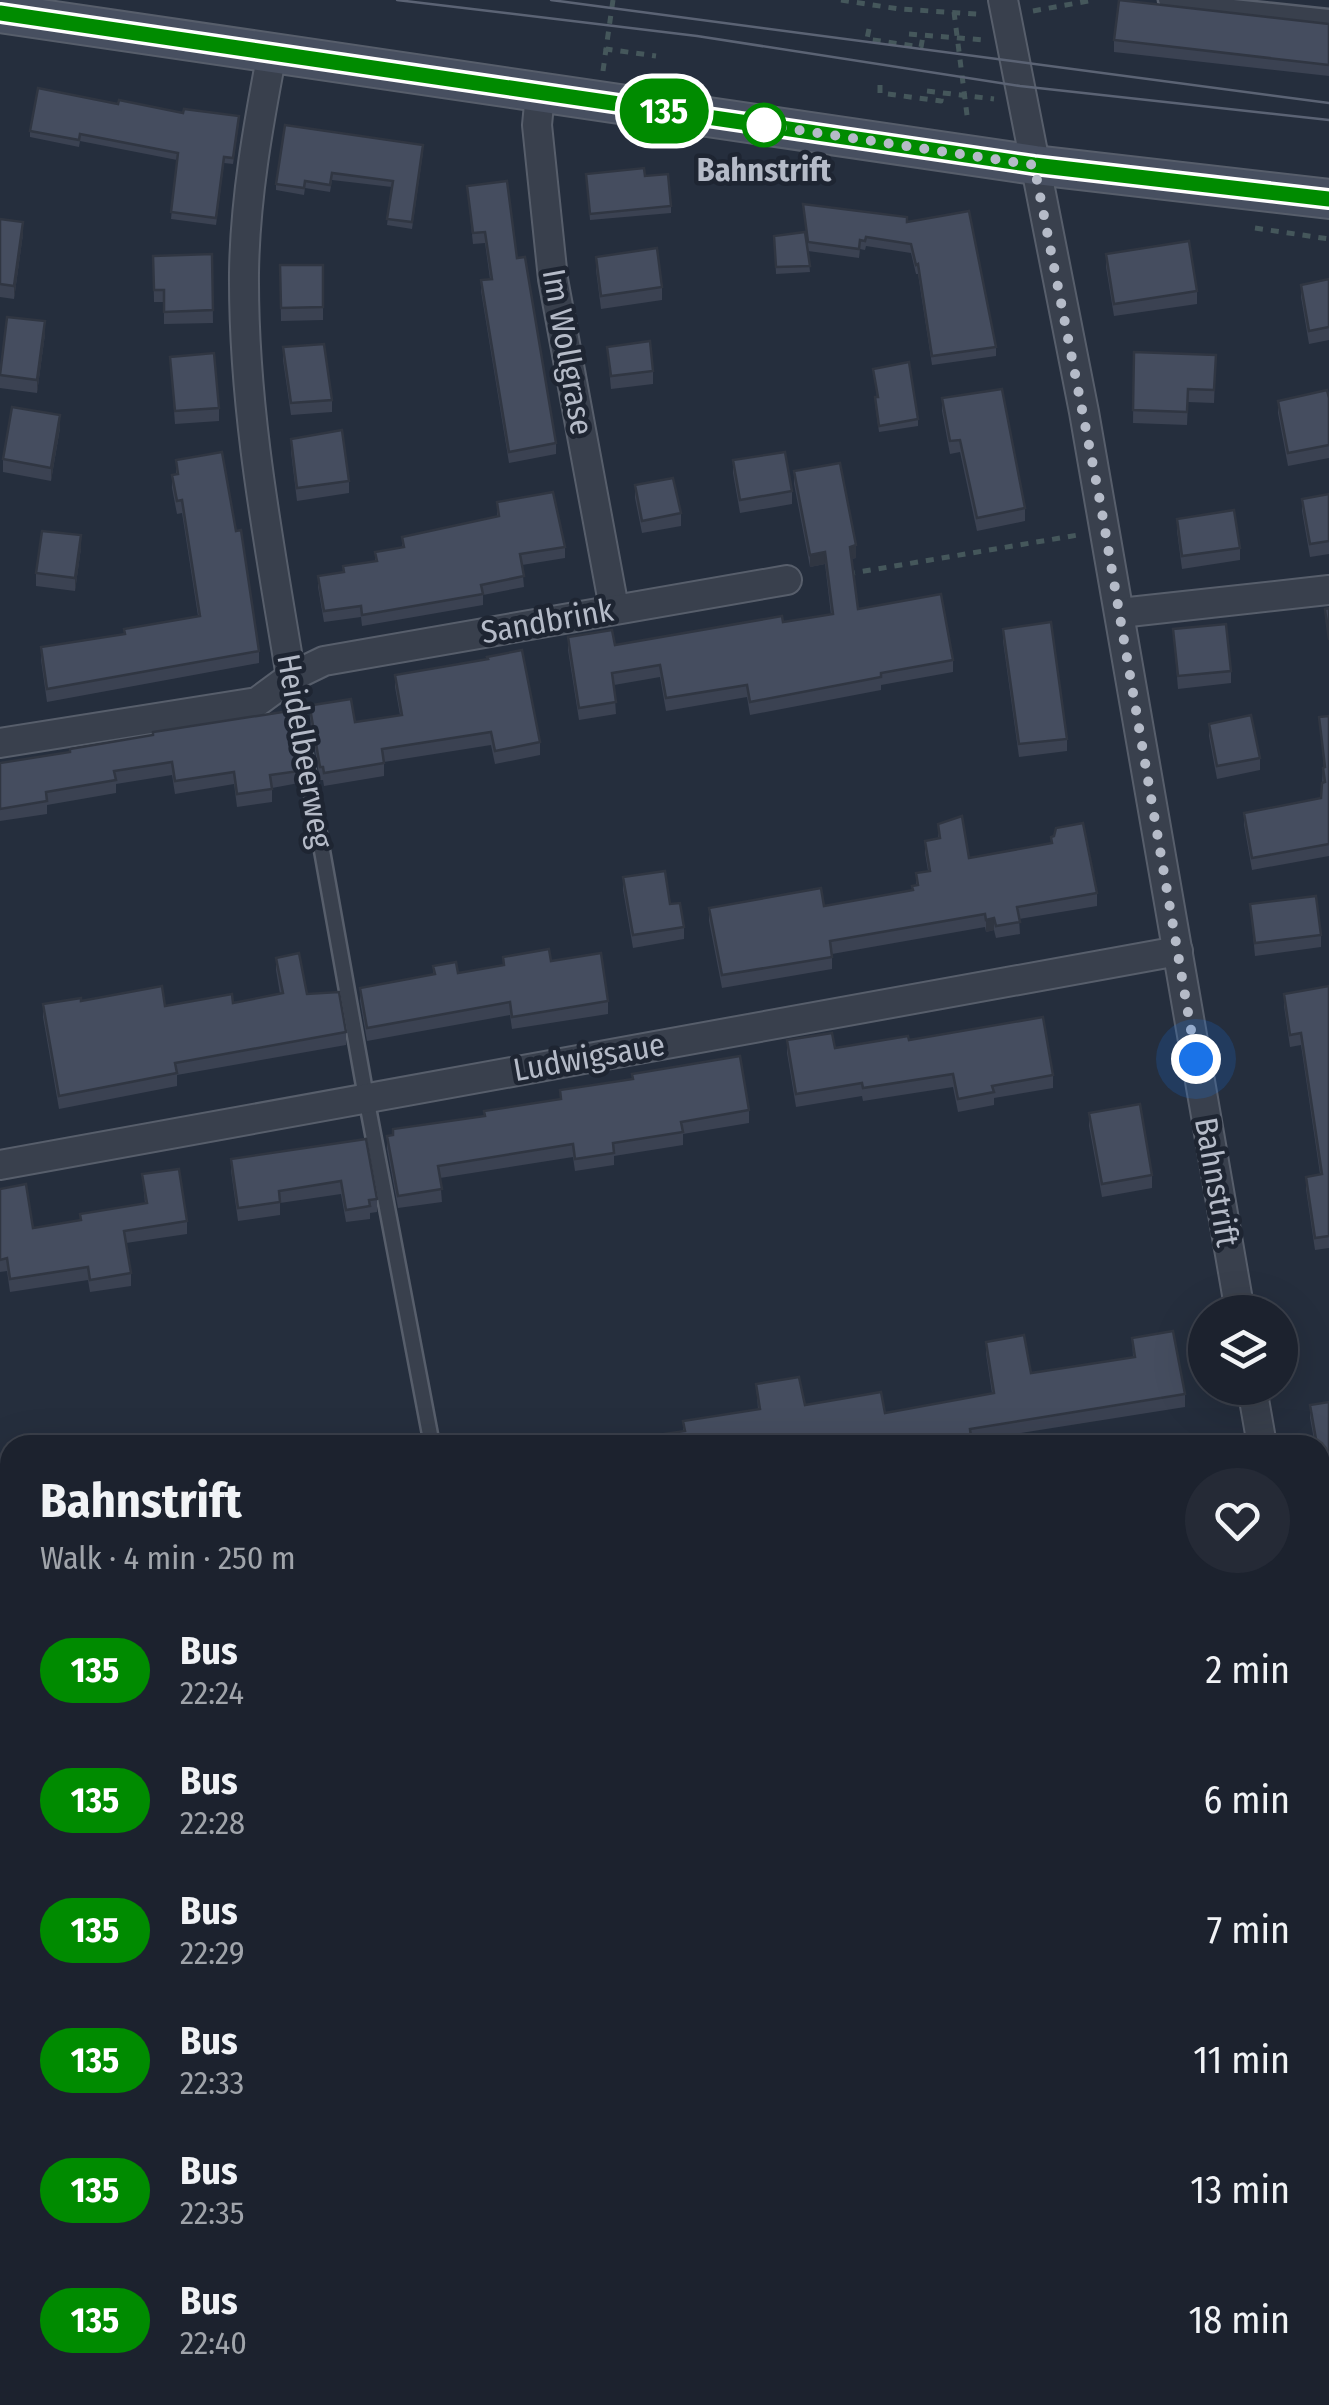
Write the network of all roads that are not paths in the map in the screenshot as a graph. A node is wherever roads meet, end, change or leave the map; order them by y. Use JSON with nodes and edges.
{"nodes":[{"id":1,"x":1166,"y":0,"type":"edge"},
{"id":2,"x":0,"y":14,"type":"edge"},
{"id":3,"x":1329,"y":17,"type":"edge"},
{"id":4,"x":1007,"y":18,"type":"edge"},
{"id":5,"x":272,"y":53,"type":"junction"},
{"id":6,"x":540,"y":94,"type":"junction"},
{"id":7,"x":1034,"y":165,"type":"junction"},
{"id":8,"x":1329,"y":200,"type":"edge"},
{"id":9,"x":787,"y":580,"type":"road end"},
{"id":10,"x":1329,"y":590,"type":"edge"},
{"id":11,"x":614,"y":608,"type":"junction"},
{"id":12,"x":1120,"y":613,"type":"junction"},
{"id":13,"x":291,"y":677,"type":"junction"},
{"id":14,"x":0,"y":744,"type":"edge"},
{"id":15,"x":1178,"y":951,"type":"junction"},
{"id":16,"x":366,"y":1097,"type":"junction"},
{"id":17,"x":0,"y":1164,"type":"edge"},
{"id":18,"x":1237,"y":1295,"type":"edge"},
{"id":19,"x":1255,"y":1405,"type":"edge"},
{"id":20,"x":430,"y":1435,"type":"edge"},
{"id":21,"x":1260,"y":1435,"type":"edge"}],
"edges":[{"from":1,"to":3,"type":"lane"},
{"from":2,"to":5,"type":"street"},
{"from":4,"to":7,"type":"street","name":"Bahnstrift"},
{"from":5,"to":6,"type":"street"},
{"from":5,"to":13,"type":"street","name":"Heidelbeerweg"},
{"from":6,"to":7,"type":"street"},
{"from":6,"to":11,"type":"street","name":"Im Wollgrase"},
{"from":7,"to":8,"type":"street"},
{"from":7,"to":12,"type":"street","name":"Bahnstrift"},
{"from":9,"to":11,"type":"street","name":"Sandbrink"},
{"from":10,"to":12,"type":"street"},
{"from":11,"to":13,"type":"street","name":"Sandbrink"},
{"from":12,"to":15,"type":"street","name":"Bahnstrift"},
{"from":13,"to":14,"type":"street","name":"Sandbrink"},
{"from":13,"to":16,"type":"lane","name":"Heidelbeerweg"},
{"from":15,"to":16,"type":"street","name":"Ludwigsaue"},
{"from":15,"to":18,"type":"street","name":"Bahnstrift"},
{"from":16,"to":17,"type":"street","name":"Ludwigsaue"},
{"from":16,"to":20,"type":"lane","name":"Heidelbeerweg"},
{"from":19,"to":21,"type":"street"}]}
